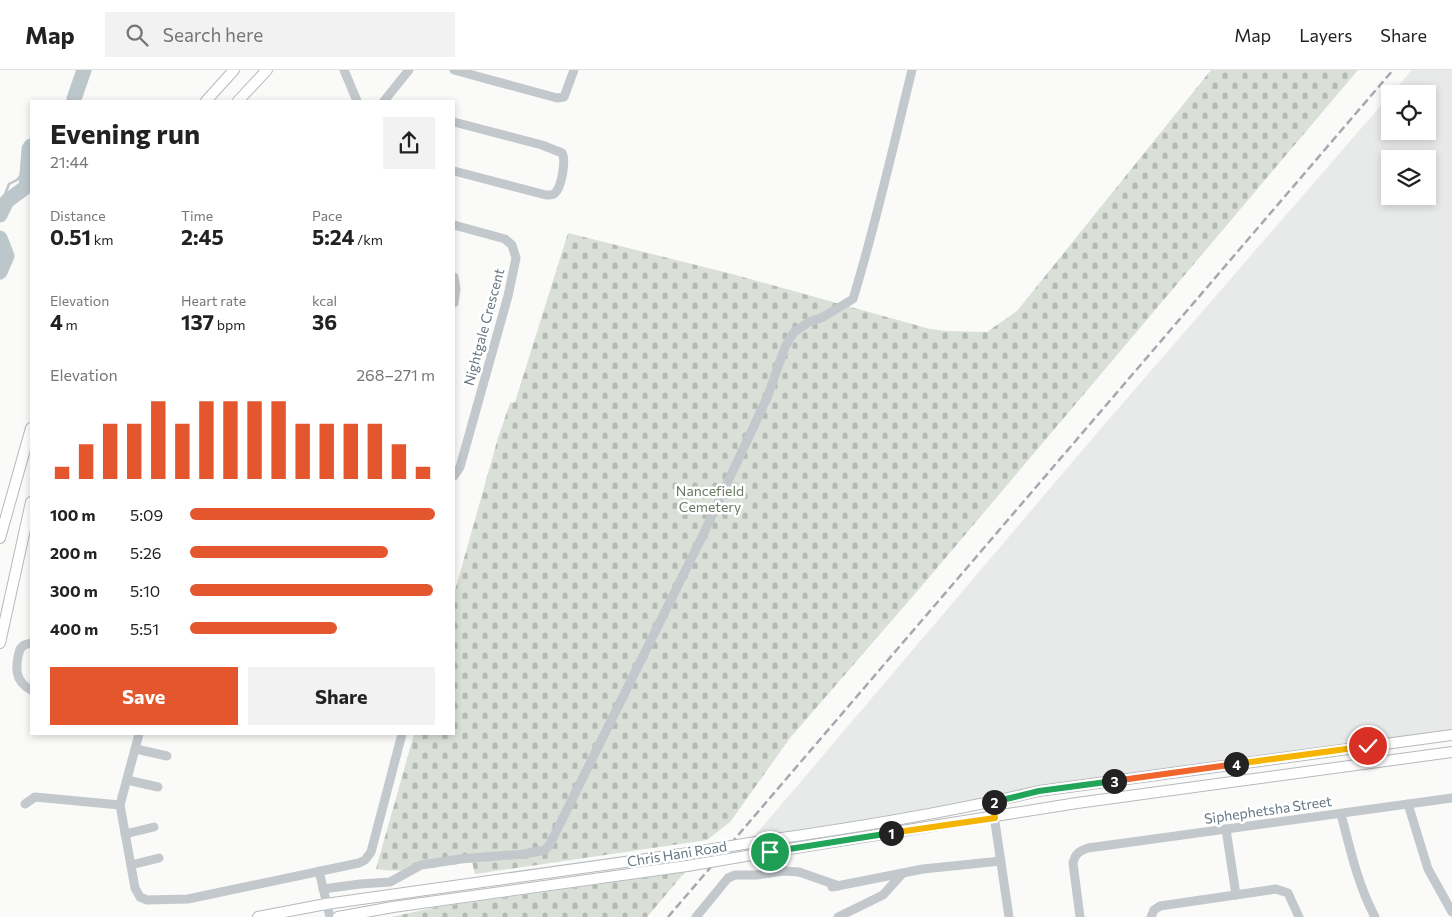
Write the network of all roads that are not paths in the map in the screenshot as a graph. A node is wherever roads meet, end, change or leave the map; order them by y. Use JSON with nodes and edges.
{"nodes":[{"id":1,"x":234,"y":70,"type":"edge"},
{"id":2,"x":267,"y":70,"type":"edge"},
{"id":3,"x":344,"y":70,"type":"edge"},
{"id":4,"x":409,"y":70,"type":"edge"},
{"id":5,"x":454,"y":70,"type":"edge"},
{"id":6,"x":574,"y":70,"type":"edge"},
{"id":7,"x":912,"y":70,"type":"edge"},
{"id":8,"x":207,"y":100,"type":"edge"},
{"id":9,"x":239,"y":100,"type":"edge"},
{"id":10,"x":357,"y":100,"type":"edge"},
{"id":11,"x":385,"y":100,"type":"edge"},
{"id":12,"x":455,"y":122,"type":"edge"},
{"id":13,"x":455,"y":171,"type":"edge"},
{"id":14,"x":455,"y":225,"type":"edge"},
{"id":15,"x":455,"y":283,"type":"edge"},
{"id":16,"x":455,"y":296,"type":"edge"},
{"id":17,"x":30,"y":432,"type":"edge"},
{"id":18,"x":455,"y":474,"type":"edge"},
{"id":19,"x":30,"y":507,"type":"edge"},
{"id":20,"x":0,"y":538,"type":"edge"},
{"id":21,"x":0,"y":643,"type":"edge"},
{"id":22,"x":30,"y":643,"type":"edge"},
{"id":23,"x":30,"y":689,"type":"edge"},
{"id":24,"x":140,"y":735,"type":"edge"},
{"id":25,"x":402,"y":735,"type":"edge"},
{"id":26,"x":1452,"y":735,"type":"edge"},
{"id":27,"x":136,"y":749,"type":"junction"},
{"id":28,"x":1452,"y":752,"type":"edge"},
{"id":29,"x":167,"y":756,"type":"dead end"},
{"id":30,"x":127,"y":780,"type":"junction"},
{"id":31,"x":158,"y":787,"type":"dead end"},
{"id":32,"x":1452,"y":798,"type":"edge"},
{"id":33,"x":992,"y":802,"type":"junction"},
{"id":34,"x":26,"y":804,"type":"dead end"},
{"id":35,"x":120,"y":804,"type":"junction"},
{"id":36,"x":1408,"y":804,"type":"junction"},
{"id":37,"x":1340,"y":814,"type":"junction"},
{"id":38,"x":995,"y":818,"type":"junction"},
{"id":39,"x":154,"y":827,"type":"dead end"},
{"id":40,"x":1226,"y":829,"type":"junction"},
{"id":41,"x":125,"y":834,"type":"junction"},
{"id":42,"x":159,"y":858,"type":"dead end"},
{"id":43,"x":1001,"y":861,"type":"junction"},
{"id":44,"x":131,"y":865,"type":"junction"},
{"id":45,"x":319,"y":871,"type":"junction"},
{"id":46,"x":902,"y":874,"type":"junction"},
{"id":47,"x":323,"y":890,"type":"junction"},
{"id":48,"x":1236,"y":895,"type":"junction"},
{"id":49,"x":326,"y":904,"type":"junction"},
{"id":50,"x":1452,"y":912,"type":"edge"},
{"id":51,"x":364,"y":914,"type":"edge"},
{"id":52,"x":258,"y":917,"type":"edge"},
{"id":53,"x":330,"y":917,"type":"edge"},
{"id":54,"x":338,"y":917,"type":"edge"},
{"id":55,"x":696,"y":917,"type":"edge"},
{"id":56,"x":838,"y":917,"type":"edge"},
{"id":57,"x":1008,"y":917,"type":"edge"},
{"id":58,"x":1080,"y":917,"type":"edge"},
{"id":59,"x":1151,"y":917,"type":"edge"},
{"id":60,"x":1299,"y":917,"type":"edge"},
{"id":61,"x":1376,"y":917,"type":"edge"}],
"edges":[{"from":1,"to":8,"type":"main road"},
{"from":2,"to":9,"type":"main road"},
{"from":3,"to":10,"type":"street"},
{"from":4,"to":11,"type":"street"},
{"from":5,"to":6,"type":"street"},
{"from":7,"to":47,"type":"street"},
{"from":12,"to":13,"type":"street"},
{"from":14,"to":18,"type":"street","name":"Nightgale Crescent"},
{"from":15,"to":16,"type":"street"},
{"from":17,"to":20,"type":"main road"},
{"from":19,"to":21,"type":"main road"},
{"from":22,"to":23,"type":"street"},
{"from":24,"to":27,"type":"street"},
{"from":25,"to":45,"type":"street"},
{"from":26,"to":33,"type":"main road","name":"Chris Hani Road"},
{"from":27,"to":29,"type":"street"},
{"from":27,"to":30,"type":"street"},
{"from":28,"to":38,"type":"main road","name":"Chris Hani Road"},
{"from":30,"to":31,"type":"street"},
{"from":30,"to":35,"type":"street"},
{"from":32,"to":36,"type":"street","name":"Siphephetsha Street"},
{"from":33,"to":38,"type":"street"},
{"from":33,"to":49,"type":"main road","name":"Chris Hani Road","bridge":true},
{"from":34,"to":35,"type":"street"},
{"from":35,"to":41,"type":"street"},
{"from":36,"to":37,"type":"street","name":"Siphephetsha Street"},
{"from":36,"to":50,"type":"street"},
{"from":37,"to":40,"type":"street","name":"Siphephetsha Street"},
{"from":37,"to":61,"type":"street"},
{"from":38,"to":43,"type":"street"},
{"from":38,"to":51,"type":"main road","name":"Chris Hani Road","bridge":true},
{"from":39,"to":41,"type":"street"},
{"from":40,"to":48,"type":"street"},
{"from":40,"to":58,"type":"street","name":"Siphephetsha Street"},
{"from":41,"to":44,"type":"street"},
{"from":42,"to":44,"type":"street"},
{"from":43,"to":46,"type":"street"},
{"from":43,"to":57,"type":"street"},
{"from":44,"to":45,"type":"street"},
{"from":45,"to":47,"type":"street"},
{"from":46,"to":55,"type":"street"},
{"from":46,"to":56,"type":"street"},
{"from":47,"to":49,"type":"street"},
{"from":48,"to":59,"type":"street"},
{"from":48,"to":60,"type":"street"},
{"from":49,"to":52,"type":"main road","name":"Chris Hani Road"},
{"from":49,"to":53,"type":"street"},
{"from":51,"to":54,"type":"main road","name":"Chris Hani Road"}]}
